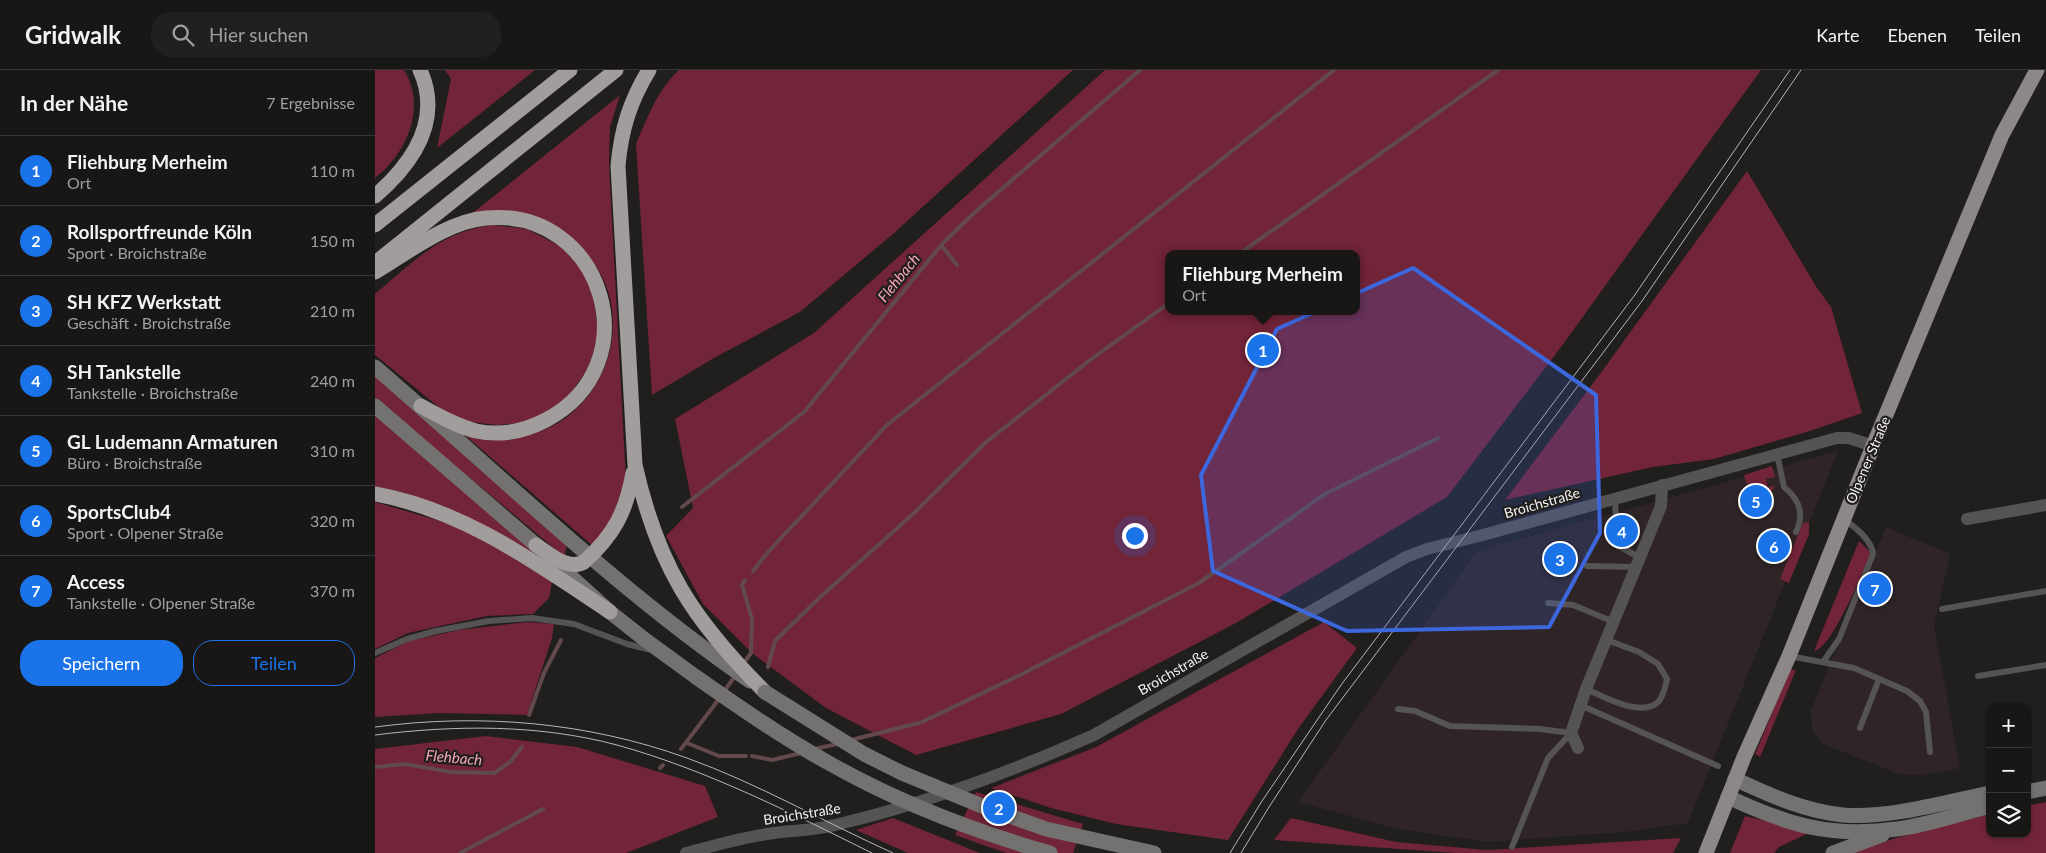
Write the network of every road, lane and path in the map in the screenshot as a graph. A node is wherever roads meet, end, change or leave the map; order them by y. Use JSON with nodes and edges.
{"nodes":[{"id":1,"x":420,"y":70,"type":"edge"},
{"id":2,"x":570,"y":70,"type":"edge"},
{"id":3,"x":615,"y":70,"type":"edge"},
{"id":4,"x":649,"y":70,"type":"edge"},
{"id":5,"x":2037,"y":70,"type":"edge"},
{"id":6,"x":375,"y":196,"type":"edge"},
{"id":7,"x":375,"y":226,"type":"edge"},
{"id":8,"x":375,"y":263,"type":"edge"},
{"id":9,"x":375,"y":272,"type":"edge"},
{"id":10,"x":375,"y":367,"type":"edge"},
{"id":11,"x":375,"y":406,"type":"edge"},
{"id":12,"x":421,"y":406,"type":"junction"},
{"id":13,"x":1873,"y":446,"type":"junction"},
{"id":14,"x":1777,"y":454,"type":"junction"},
{"id":15,"x":635,"y":466,"type":"junction"},
{"id":16,"x":1663,"y":485,"type":"junction"},
{"id":17,"x":375,"y":494,"type":"edge"},
{"id":18,"x":1615,"y":498,"type":"junction"},
{"id":19,"x":2045,"y":510,"type":"edge"},
{"id":20,"x":1967,"y":519,"type":"dead end"},
{"id":21,"x":1843,"y":520,"type":"junction"},
{"id":22,"x":1616,"y":522,"type":"dead end"},
{"id":23,"x":1796,"y":532,"type":"dead end"},
{"id":24,"x":1617,"y":540,"type":"dead end"},
{"id":25,"x":536,"y":545,"type":"junction"},
{"id":26,"x":591,"y":556,"type":"junction"},
{"id":27,"x":1639,"y":563,"type":"junction"},
{"id":28,"x":1587,"y":566,"type":"dead end"},
{"id":29,"x":2046,"y":591,"type":"edge"},
{"id":30,"x":1548,"y":604,"type":"dead end"},
{"id":31,"x":1941,"y":609,"type":"dead end"},
{"id":32,"x":610,"y":612,"type":"junction"},
{"id":33,"x":1614,"y":622,"type":"junction"},
{"id":34,"x":1607,"y":640,"type":"junction"},
{"id":35,"x":715,"y":649,"type":"junction"},
{"id":36,"x":661,"y":652,"type":"junction"},
{"id":37,"x":375,"y":653,"type":"edge"},
{"id":38,"x":1789,"y":656,"type":"junction"},
{"id":39,"x":1823,"y":662,"type":"junction"},
{"id":40,"x":2046,"y":665,"type":"edge"},
{"id":41,"x":1978,"y":676,"type":"dead end"},
{"id":42,"x":1879,"y":679,"type":"junction"},
{"id":43,"x":1586,"y":690,"type":"junction"},
{"id":44,"x":765,"y":692,"type":"joint"},
{"id":45,"x":1581,"y":705,"type":"junction"},
{"id":46,"x":1398,"y":709,"type":"dead end"},
{"id":47,"x":1860,"y":728,"type":"dead end"},
{"id":48,"x":1571,"y":733,"type":"junction"},
{"id":49,"x":1578,"y":748,"type":"dead end"},
{"id":50,"x":1930,"y":752,"type":"dead end"},
{"id":51,"x":1718,"y":766,"type":"dead end"},
{"id":52,"x":1735,"y":779,"type":"junction"},
{"id":53,"x":2046,"y":788,"type":"edge"},
{"id":54,"x":2031,"y":791,"type":"edge"},
{"id":55,"x":1986,"y":794,"type":"edge"},
{"id":56,"x":1728,"y":797,"type":"junction"},
{"id":57,"x":1986,"y":807,"type":"edge"},
{"id":58,"x":1898,"y":829,"type":"junction"},
{"id":59,"x":1512,"y":847,"type":"dead end"},
{"id":60,"x":686,"y":853,"type":"edge"},
{"id":61,"x":1050,"y":853,"type":"edge"},
{"id":62,"x":1154,"y":853,"type":"edge"},
{"id":63,"x":1706,"y":853,"type":"edge"},
{"id":64,"x":1833,"y":853,"type":"edge"}],
"edges":[{"from":1,"to":6,"type":"highway"},
{"from":2,"to":7,"type":"highway"},
{"from":3,"to":8,"type":"highway"},
{"from":4,"to":15,"type":"highway"},
{"from":5,"to":13,"type":"main road","name":"Olpener Straße"},
{"from":9,"to":12,"type":"highway"},
{"from":10,"to":12,"type":"main road"},
{"from":11,"to":25,"type":"main road"},
{"from":12,"to":26,"type":"main road"},
{"from":13,"to":14,"type":"street","name":"Broichstraße"},
{"from":13,"to":21,"type":"main road","name":"Olpener Straße"},
{"from":14,"to":16,"type":"street","name":"Broichstraße"},
{"from":14,"to":23,"type":"lane"},
{"from":15,"to":26,"type":"highway"},
{"from":15,"to":35,"type":"highway"},
{"from":16,"to":18,"type":"street","name":"Broichstraße"},
{"from":16,"to":27,"type":"street"},
{"from":17,"to":32,"type":"highway"},
{"from":18,"to":22,"type":"lane"},
{"from":18,"to":60,"type":"street","name":"Broichstraße"},
{"from":19,"to":20,"type":"street"},
{"from":21,"to":38,"type":"main road","name":"Olpener Straße"},
{"from":21,"to":39,"type":"lane"},
{"from":24,"to":27,"type":"lane"},
{"from":25,"to":26,"type":"highway"},
{"from":25,"to":32,"type":"main road"},
{"from":26,"to":35,"type":"main road"},
{"from":27,"to":28,"type":"lane"},
{"from":27,"to":33,"type":"street"},
{"from":29,"to":31,"type":"lane"},
{"from":30,"to":33,"type":"lane"},
{"from":32,"to":36,"type":"main road"},
{"from":33,"to":34,"type":"street"},
{"from":34,"to":43,"type":"street"},
{"from":34,"to":43,"type":"lane"},
{"from":35,"to":44,"type":"highway"},
{"from":36,"to":37,"type":"lane"},
{"from":36,"to":61,"type":"main road","bridge":true},
{"from":38,"to":39,"type":"lane"},
{"from":38,"to":52,"type":"main road","name":"Olpener Straße"},
{"from":39,"to":42,"type":"lane"},
{"from":40,"to":41,"type":"lane"},
{"from":42,"to":47,"type":"lane"},
{"from":42,"to":50,"type":"lane"},
{"from":43,"to":45,"type":"street"},
{"from":44,"to":62,"type":"main road","bridge":true},
{"from":45,"to":48,"type":"street"},
{"from":45,"to":51,"type":"lane"},
{"from":46,"to":48,"type":"lane"},
{"from":48,"to":49,"type":"street"},
{"from":48,"to":59,"type":"lane"},
{"from":52,"to":55,"type":"main road"},
{"from":52,"to":56,"type":"main road","name":"Olpener Straße"},
{"from":53,"to":54,"type":"main road"},
{"from":56,"to":58,"type":"main road"},
{"from":56,"to":63,"type":"main road","name":"Olpener Straße"},
{"from":57,"to":58,"type":"main road"},
{"from":58,"to":64,"type":"main road"}]}
